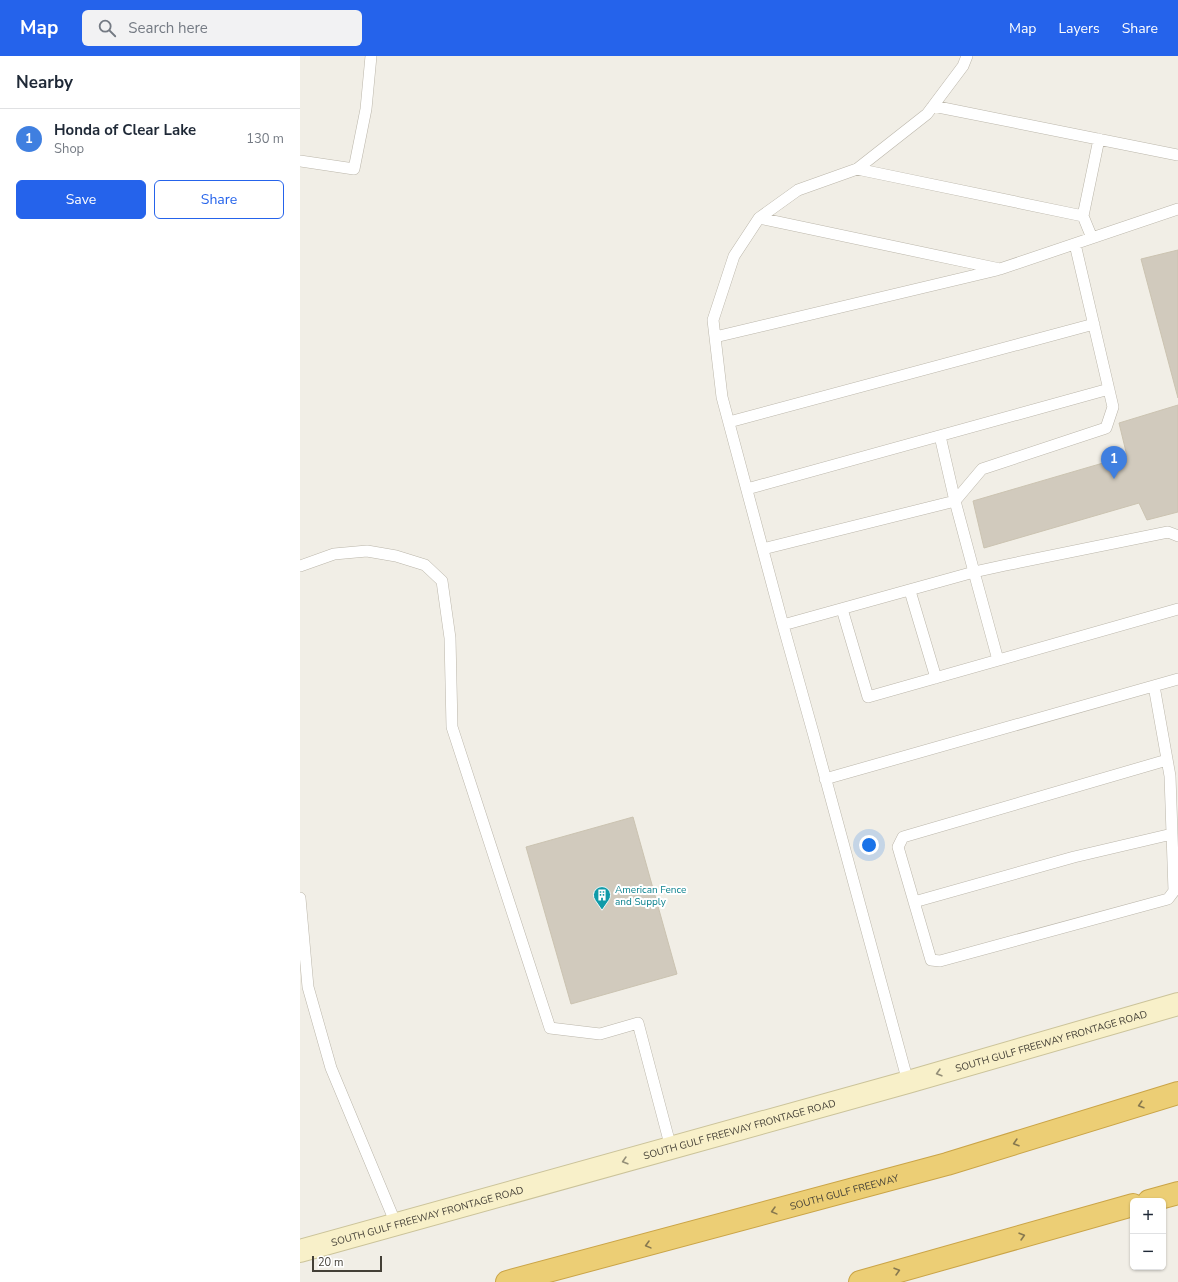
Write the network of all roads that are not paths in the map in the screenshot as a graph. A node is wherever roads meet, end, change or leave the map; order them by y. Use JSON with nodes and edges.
{"nodes":[{"id":1,"x":371,"y":56,"type":"edge"},
{"id":2,"x":968,"y":56,"type":"edge"},
{"id":3,"x":933,"y":106,"type":"junction"},
{"id":4,"x":1099,"y":139,"type":"junction"},
{"id":5,"x":1178,"y":155,"type":"edge"},
{"id":6,"x":300,"y":161,"type":"edge"},
{"id":7,"x":857,"y":169,"type":"junction"},
{"id":8,"x":1178,"y":209,"type":"edge"},
{"id":9,"x":1083,"y":216,"type":"junction"},
{"id":10,"x":759,"y":218,"type":"junction"},
{"id":11,"x":1092,"y":238,"type":"junction"},
{"id":12,"x":1075,"y":244,"type":"junction"},
{"id":13,"x":1000,"y":269,"type":"junction"},
{"id":14,"x":1094,"y":324,"type":"junction"},
{"id":15,"x":715,"y":337,"type":"junction"},
{"id":16,"x":1109,"y":389,"type":"junction"},
{"id":17,"x":729,"y":422,"type":"junction"},
{"id":18,"x":940,"y":436,"type":"junction"},
{"id":19,"x":747,"y":489,"type":"junction"},
{"id":20,"x":955,"y":501,"type":"junction"},
{"id":21,"x":1178,"y":536,"type":"edge"},
{"id":22,"x":763,"y":549,"type":"junction"},
{"id":23,"x":300,"y":566,"type":"edge"},
{"id":24,"x":974,"y":572,"type":"junction"},
{"id":25,"x":910,"y":591,"type":"junction"},
{"id":26,"x":842,"y":609,"type":"junction"},
{"id":27,"x":1178,"y":610,"type":"edge"},
{"id":28,"x":783,"y":625,"type":"junction"},
{"id":29,"x":998,"y":660,"type":"junction"},
{"id":30,"x":936,"y":678,"type":"junction"},
{"id":31,"x":1178,"y":679,"type":"edge"},
{"id":32,"x":1154,"y":686,"type":"junction"},
{"id":33,"x":1167,"y":760,"type":"junction"},
{"id":34,"x":826,"y":779,"type":"junction"},
{"id":35,"x":1172,"y":834,"type":"junction"},
{"id":36,"x":300,"y":898,"type":"edge"},
{"id":37,"x":914,"y":902,"type":"junction"},
{"id":38,"x":1178,"y":1004,"type":"edge"},
{"id":39,"x":908,"y":1082,"type":"junction"},
{"id":40,"x":1178,"y":1093,"type":"edge"},
{"id":41,"x":671,"y":1148,"type":"junction"},
{"id":42,"x":1178,"y":1193,"type":"edge"},
{"id":43,"x":1160,"y":1198,"type":"edge"},
{"id":44,"x":1130,"y":1207,"type":"edge"},
{"id":45,"x":396,"y":1224,"type":"junction"},
{"id":46,"x":300,"y":1251,"type":"edge"},
{"id":47,"x":507,"y":1282,"type":"edge"},
{"id":48,"x":860,"y":1282,"type":"edge"}],
"edges":[{"from":1,"to":6,"type":"lane"},
{"from":2,"to":3,"type":"lane"},
{"from":3,"to":4,"type":"lane"},
{"from":3,"to":7,"type":"lane"},
{"from":4,"to":5,"type":"lane"},
{"from":4,"to":9,"type":"lane"},
{"from":7,"to":9,"type":"lane"},
{"from":7,"to":10,"type":"lane"},
{"from":8,"to":11,"type":"lane"},
{"from":9,"to":11,"type":"lane"},
{"from":10,"to":13,"type":"lane"},
{"from":10,"to":15,"type":"lane"},
{"from":11,"to":12,"type":"lane"},
{"from":12,"to":13,"type":"lane"},
{"from":12,"to":14,"type":"lane"},
{"from":13,"to":15,"type":"lane"},
{"from":14,"to":16,"type":"lane"},
{"from":14,"to":17,"type":"lane"},
{"from":15,"to":17,"type":"lane"},
{"from":16,"to":18,"type":"lane"},
{"from":16,"to":20,"type":"lane"},
{"from":17,"to":19,"type":"lane"},
{"from":18,"to":19,"type":"lane"},
{"from":18,"to":20,"type":"lane"},
{"from":19,"to":22,"type":"lane"},
{"from":20,"to":22,"type":"lane"},
{"from":20,"to":24,"type":"lane"},
{"from":21,"to":24,"type":"lane"},
{"from":22,"to":28,"type":"lane"},
{"from":23,"to":41,"type":"lane"},
{"from":24,"to":25,"type":"lane"},
{"from":24,"to":29,"type":"lane"},
{"from":25,"to":26,"type":"lane"},
{"from":25,"to":30,"type":"lane"},
{"from":26,"to":28,"type":"lane"},
{"from":26,"to":30,"type":"lane"},
{"from":27,"to":29,"type":"lane"},
{"from":28,"to":34,"type":"lane"},
{"from":29,"to":30,"type":"lane"},
{"from":31,"to":32,"type":"lane"},
{"from":32,"to":33,"type":"lane"},
{"from":32,"to":34,"type":"lane"},
{"from":33,"to":35,"type":"lane"},
{"from":33,"to":37,"type":"lane"},
{"from":34,"to":39,"type":"lane"},
{"from":35,"to":37,"type":"lane"},
{"from":35,"to":37,"type":"lane"},
{"from":36,"to":45,"type":"lane"},
{"from":38,"to":39,"type":"main road","name":"SOUTH GULF FREEWAY FRONTAGE ROAD","one_way":true},
{"from":39,"to":41,"type":"main road","name":"SOUTH GULF FREEWAY FRONTAGE ROAD"},
{"from":40,"to":47,"type":"highway","name":"SOUTH GULF FREEWAY","one_way":true},
{"from":41,"to":45,"type":"main road","name":"SOUTH GULF FREEWAY FRONTAGE ROAD","one_way":true},
{"from":42,"to":43,"type":"highway"},
{"from":48,"to":44,"type":"highway","one_way":true},
{"from":45,"to":46,"type":"main road","name":"SOUTH GULF FREEWAY FRONTAGE ROAD"}]}
